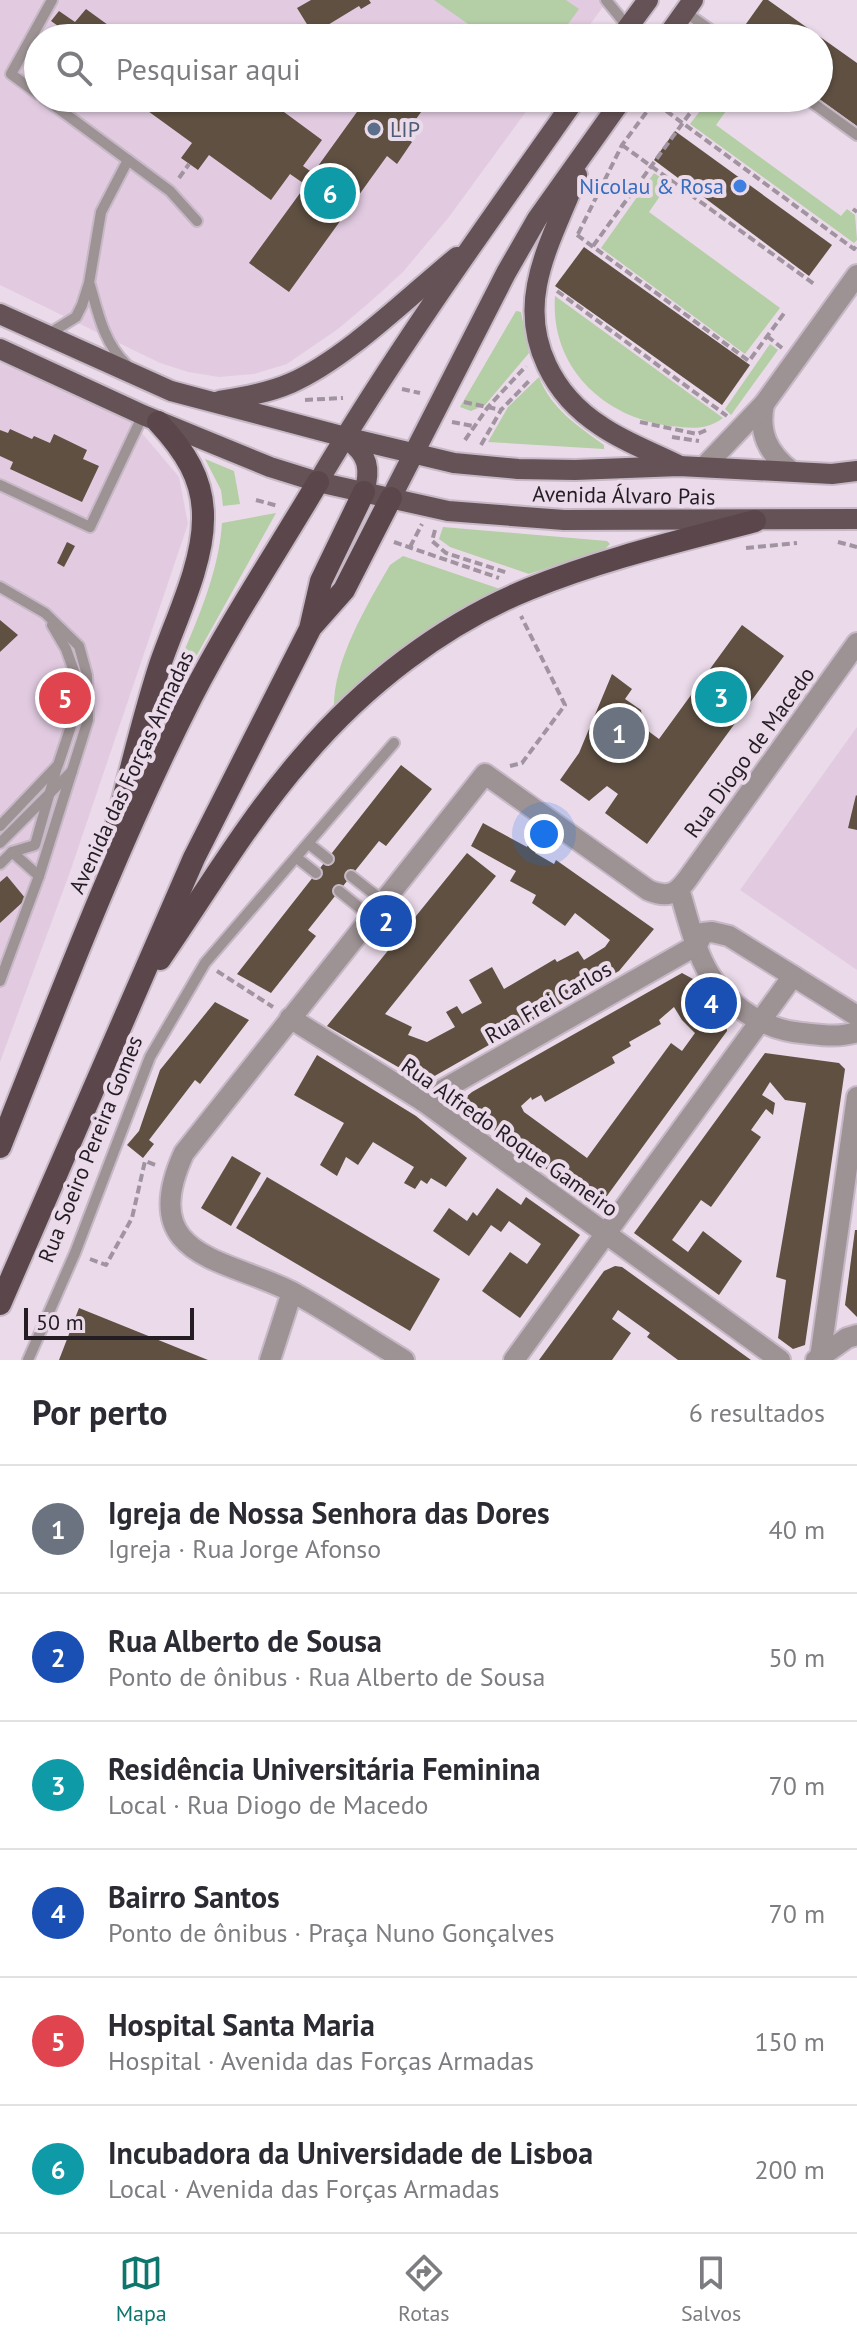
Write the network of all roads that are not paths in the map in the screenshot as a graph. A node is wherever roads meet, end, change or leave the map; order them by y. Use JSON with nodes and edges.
{"nodes":[{"id":1,"x":52,"y":0,"type":"edge"},
{"id":2,"x":606,"y":0,"type":"edge"},
{"id":3,"x":648,"y":0,"type":"edge"},
{"id":4,"x":689,"y":6,"type":"edge"},
{"id":5,"x":39,"y":24,"type":"edge"},
{"id":6,"x":620,"y":24,"type":"edge"},
{"id":7,"x":630,"y":24,"type":"edge"},
{"id":8,"x":676,"y":24,"type":"edge"},
{"id":9,"x":708,"y":24,"type":"edge"},
{"id":10,"x":24,"y":51,"type":"edge"},
{"id":11,"x":24,"y":84,"type":"edge"},
{"id":12,"x":63,"y":112,"type":"edge"},
{"id":13,"x":566,"y":112,"type":"edge"},
{"id":14,"x":613,"y":112,"type":"edge"},
{"id":15,"x":825,"y":112,"type":"edge"},
{"id":16,"x":857,"y":135,"type":"edge"},
{"id":17,"x":586,"y":149,"type":"junction"},
{"id":18,"x":128,"y":160,"type":"junction"},
{"id":19,"x":197,"y":221,"type":"dead end"},
{"id":20,"x":474,"y":243,"type":"junction"},
{"id":21,"x":857,"y":275,"type":"edge"},
{"id":22,"x":89,"y":283,"type":"junction"},
{"id":23,"x":0,"y":314,"type":"edge"},
{"id":24,"x":46,"y":335,"type":"junction"},
{"id":25,"x":0,"y":349,"type":"edge"},
{"id":26,"x":144,"y":380,"type":"junction"},
{"id":27,"x":211,"y":403,"type":"junction"},
{"id":28,"x":764,"y":404,"type":"junction"},
{"id":29,"x":151,"y":419,"type":"junction"},
{"id":30,"x":345,"y":437,"type":"junction"},
{"id":31,"x":414,"y":454,"type":"junction"},
{"id":32,"x":679,"y":466,"type":"junction"},
{"id":33,"x":705,"y":466,"type":"junction"},
{"id":34,"x":791,"y":471,"type":"junction"},
{"id":35,"x":857,"y":471,"type":"edge"},
{"id":36,"x":318,"y":482,"type":"junction"},
{"id":37,"x":0,"y":485,"type":"edge"},
{"id":38,"x":364,"y":492,"type":"junction"},
{"id":39,"x":391,"y":498,"type":"junction"},
{"id":40,"x":847,"y":519,"type":"edge"},
{"id":41,"x":755,"y":521,"type":"junction"},
{"id":42,"x":857,"y":531,"type":"edge"},
{"id":43,"x":0,"y":587,"type":"edge"},
{"id":44,"x":45,"y":613,"type":"junction"},
{"id":45,"x":310,"y":629,"type":"junction"},
{"id":46,"x":857,"y":643,"type":"edge"},
{"id":47,"x":394,"y":743,"type":"dead end"},
{"id":48,"x":58,"y":765,"type":"junction"},
{"id":49,"x":73,"y":770,"type":"junction"},
{"id":50,"x":52,"y":791,"type":"junction"},
{"id":51,"x":2,"y":833,"type":"edge"},
{"id":52,"x":309,"y":844,"type":"junction"},
{"id":53,"x":12,"y":852,"type":"junction"},
{"id":54,"x":297,"y":858,"type":"junction"},
{"id":55,"x":328,"y":859,"type":"dead end"},
{"id":56,"x":0,"y":864,"type":"edge"},
{"id":57,"x":316,"y":873,"type":"dead end"},
{"id":58,"x":39,"y":876,"type":"junction"},
{"id":59,"x":351,"y":876,"type":"dead end"},
{"id":60,"x":679,"y":889,"type":"junction"},
{"id":61,"x":339,"y":891,"type":"dead end"},
{"id":62,"x":377,"y":909,"type":"junction"},
{"id":63,"x":91,"y":919,"type":"junction"},
{"id":64,"x":697,"y":945,"type":"junction"},
{"id":65,"x":793,"y":976,"type":"junction"},
{"id":66,"x":0,"y":981,"type":"edge"},
{"id":67,"x":128,"y":1007,"type":"junction"},
{"id":68,"x":857,"y":1016,"type":"edge"},
{"id":69,"x":290,"y":1018,"type":"junction"},
{"id":70,"x":760,"y":1022,"type":"junction"},
{"id":71,"x":857,"y":1032,"type":"edge"},
{"id":72,"x":857,"y":1097,"type":"edge"},
{"id":73,"x":423,"y":1101,"type":"junction"},
{"id":74,"x":0,"y":1147,"type":"edge"},
{"id":75,"x":606,"y":1234,"type":"junction"},
{"id":76,"x":292,"y":1292,"type":"junction"},
{"id":77,"x":0,"y":1304,"type":"edge"},
{"id":78,"x":857,"y":1335,"type":"edge"},
{"id":79,"x":818,"y":1359,"type":"edge"},
{"id":80,"x":28,"y":1360,"type":"edge"},
{"id":81,"x":270,"y":1360,"type":"edge"},
{"id":82,"x":404,"y":1360,"type":"edge"},
{"id":83,"x":514,"y":1360,"type":"edge"},
{"id":84,"x":780,"y":1360,"type":"edge"}],
"edges":[{"from":1,"to":5,"type":"lane"},
{"from":2,"to":6,"type":"lane"},
{"from":3,"to":7,"type":"main road"},
{"from":4,"to":8,"type":"main road"},
{"from":4,"to":9,"type":"lane"},
{"from":10,"to":11,"type":"lane"},
{"from":12,"to":18,"type":"lane"},
{"from":13,"to":20,"type":"main road","name":"Avenida das Forças Armadas"},
{"from":14,"to":17,"type":"main road"},
{"from":15,"to":16,"type":"lane"},
{"from":17,"to":31,"type":"main road"},
{"from":17,"to":32,"type":"main road"},
{"from":18,"to":19,"type":"lane"},
{"from":18,"to":22,"type":"lane"},
{"from":20,"to":27,"type":"main road"},
{"from":20,"to":30,"type":"main road","name":"Avenida das Forças Armadas"},
{"from":21,"to":28,"type":"street"},
{"from":22,"to":24,"type":"lane"},
{"from":22,"to":26,"type":"lane"},
{"from":23,"to":24,"type":"main road","name":"Avenida Álvaro Pais"},
{"from":24,"to":26,"type":"main road","name":"Avenida Álvaro Pais"},
{"from":25,"to":29,"type":"main road","name":"Avenida Álvaro Pais"},
{"from":26,"to":27,"type":"main road","name":"Avenida Álvaro Pais"},
{"from":27,"to":30,"type":"main road","name":"Avenida Álvaro Pais"},
{"from":28,"to":33,"type":"street"},
{"from":28,"to":34,"type":"street"},
{"from":29,"to":36,"type":"main road","name":"Avenida Álvaro Pais"},
{"from":29,"to":37,"type":"lane"},
{"from":29,"to":63,"type":"highway"},
{"from":30,"to":31,"type":"main road","name":"Avenida Álvaro Pais"},
{"from":30,"to":36,"type":"main road","name":"Avenida das Forças Armadas"},
{"from":30,"to":38,"type":"main road"},
{"from":31,"to":32,"type":"main road","name":"Avenida Álvaro Pais"},
{"from":31,"to":39,"type":"main road"},
{"from":32,"to":33,"type":"main road","name":"Avenida Álvaro Pais"},
{"from":33,"to":34,"type":"main road","name":"Avenida Álvaro Pais"},
{"from":34,"to":35,"type":"main road","name":"Avenida Álvaro Pais"},
{"from":36,"to":38,"type":"main road","name":"Avenida Álvaro Pais"},
{"from":36,"to":63,"type":"highway","name":"Avenida das Forças Armadas"},
{"from":38,"to":39,"type":"main road","name":"Avenida Álvaro Pais"},
{"from":38,"to":45,"type":"highway"},
{"from":39,"to":41,"type":"main road","name":"Avenida Álvaro Pais"},
{"from":39,"to":45,"type":"highway"},
{"from":40,"to":41,"type":"main road","name":"Avenida Álvaro Pais"},
{"from":40,"to":42,"type":"street"},
{"from":41,"to":67,"type":"highway"},
{"from":43,"to":44,"type":"lane"},
{"from":44,"to":48,"type":"lane"},
{"from":44,"to":49,"type":"lane"},
{"from":45,"to":67,"type":"highway"},
{"from":46,"to":60,"type":"street","name":"Rua Diogo de Macedo"},
{"from":47,"to":52,"type":"lane","name":"Rua Soeiro Pereira Gomes"},
{"from":48,"to":50,"type":"lane"},
{"from":48,"to":51,"type":"lane"},
{"from":49,"to":50,"type":"lane"},
{"from":49,"to":58,"type":"lane"},
{"from":50,"to":51,"type":"lane"},
{"from":50,"to":53,"type":"lane"},
{"from":52,"to":54,"type":"lane","name":"Rua Soeiro Pereira Gomes"},
{"from":52,"to":55,"type":"lane"},
{"from":53,"to":56,"type":"lane"},
{"from":53,"to":58,"type":"lane"},
{"from":54,"to":57,"type":"lane"},
{"from":54,"to":80,"type":"lane","name":"Rua Soeiro Pereira Gomes"},
{"from":58,"to":66,"type":"lane"},
{"from":59,"to":62,"type":"lane"},
{"from":60,"to":62,"type":"street"},
{"from":60,"to":64,"type":"street"},
{"from":61,"to":62,"type":"lane"},
{"from":62,"to":69,"type":"street"},
{"from":63,"to":74,"type":"highway","name":"Avenida das Forças Armadas"},
{"from":64,"to":65,"type":"street","name":"Rua Frei Carlos"},
{"from":64,"to":70,"type":"street"},
{"from":64,"to":73,"type":"street","name":"Rua Frei Carlos"},
{"from":65,"to":68,"type":"street"},
{"from":65,"to":70,"type":"street"},
{"from":67,"to":77,"type":"highway"},
{"from":69,"to":73,"type":"street","name":"Rua Alfredo Roque Gameiro"},
{"from":69,"to":76,"type":"street"},
{"from":70,"to":71,"type":"street"},
{"from":70,"to":75,"type":"street"},
{"from":72,"to":79,"type":"street"},
{"from":73,"to":75,"type":"street","name":"Rua Alfredo Roque Gameiro"},
{"from":75,"to":83,"type":"street"},
{"from":75,"to":84,"type":"street","name":"Rua Alfredo Roque Gameiro"},
{"from":76,"to":81,"type":"street"},
{"from":76,"to":82,"type":"street"},
{"from":78,"to":79,"type":"street"}]}
